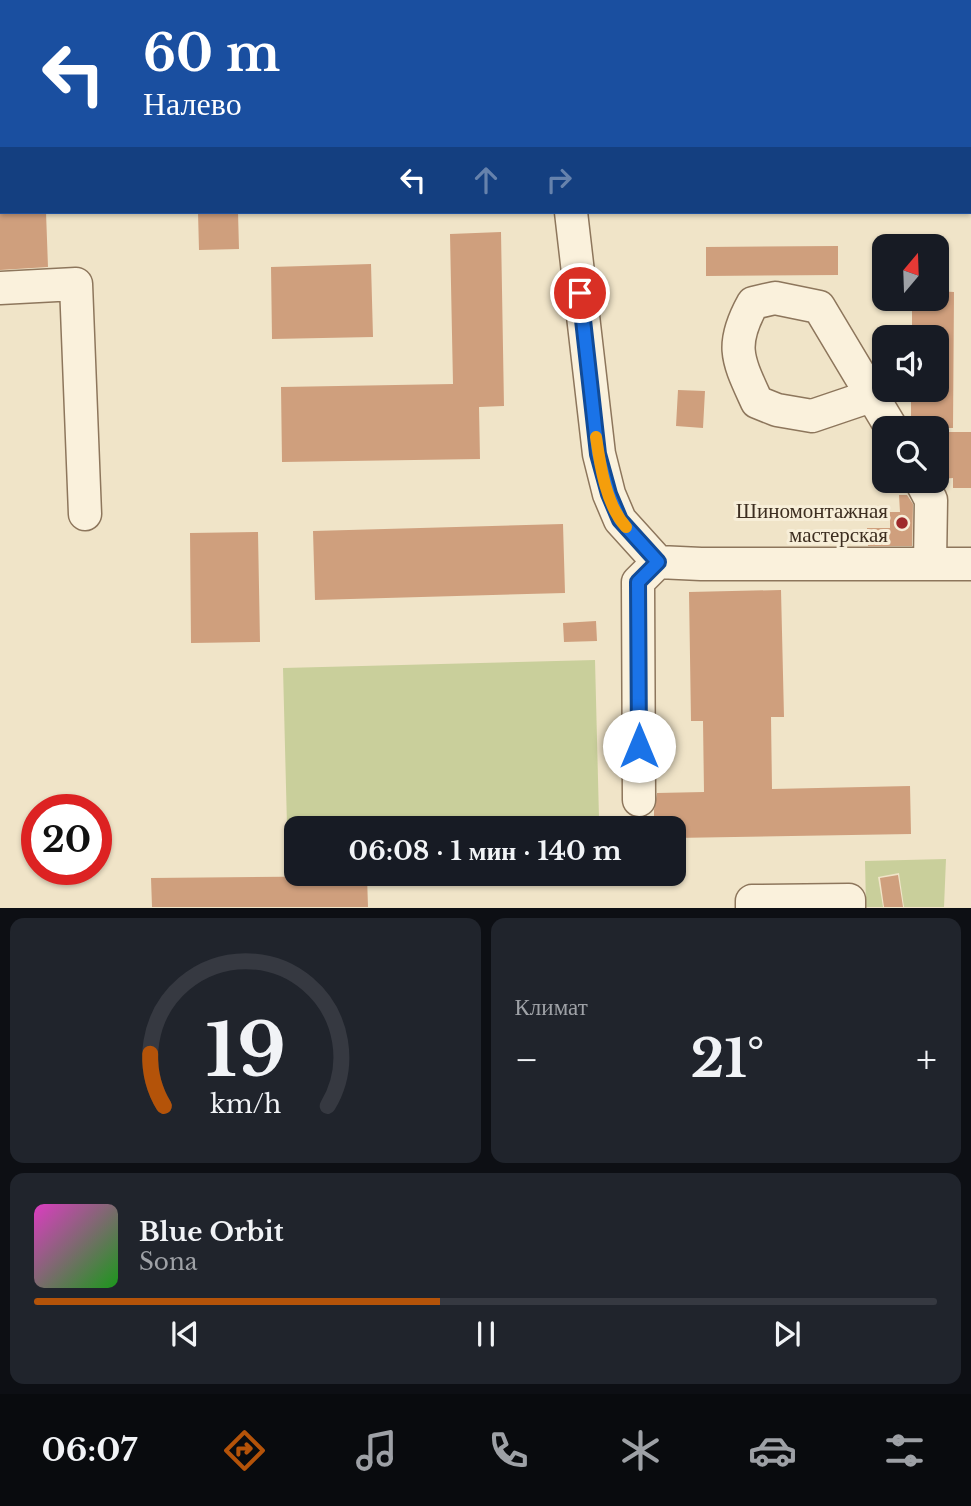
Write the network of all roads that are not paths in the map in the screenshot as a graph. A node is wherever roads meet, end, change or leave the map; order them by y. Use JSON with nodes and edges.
{"nodes":[{"id":1,"x":571,"y":214,"type":"edge"},
{"id":2,"x":0,"y":288,"type":"edge"},
{"id":3,"x":874,"y":395,"type":"joint"},
{"id":4,"x":927,"y":493,"type":"edge"},
{"id":5,"x":85,"y":514,"type":"dead end"},
{"id":6,"x":658,"y":562,"type":"junction"},
{"id":7,"x":930,"y":563,"type":"junction"},
{"id":8,"x":971,"y":564,"type":"edge"},
{"id":9,"x":639,"y":800,"type":"dead end"},
{"id":10,"x":752,"y":908,"type":"edge"},
{"id":11,"x":849,"y":908,"type":"edge"}],
"edges":[{"from":1,"to":6,"type":"lane"},
{"from":2,"to":5,"type":"lane"},
{"from":3,"to":3,"type":"lane"},
{"from":4,"to":7,"type":"lane"},
{"from":6,"to":7,"type":"lane"},
{"from":6,"to":9,"type":"lane"},
{"from":7,"to":8,"type":"lane"},
{"from":10,"to":11,"type":"lane"}]}
